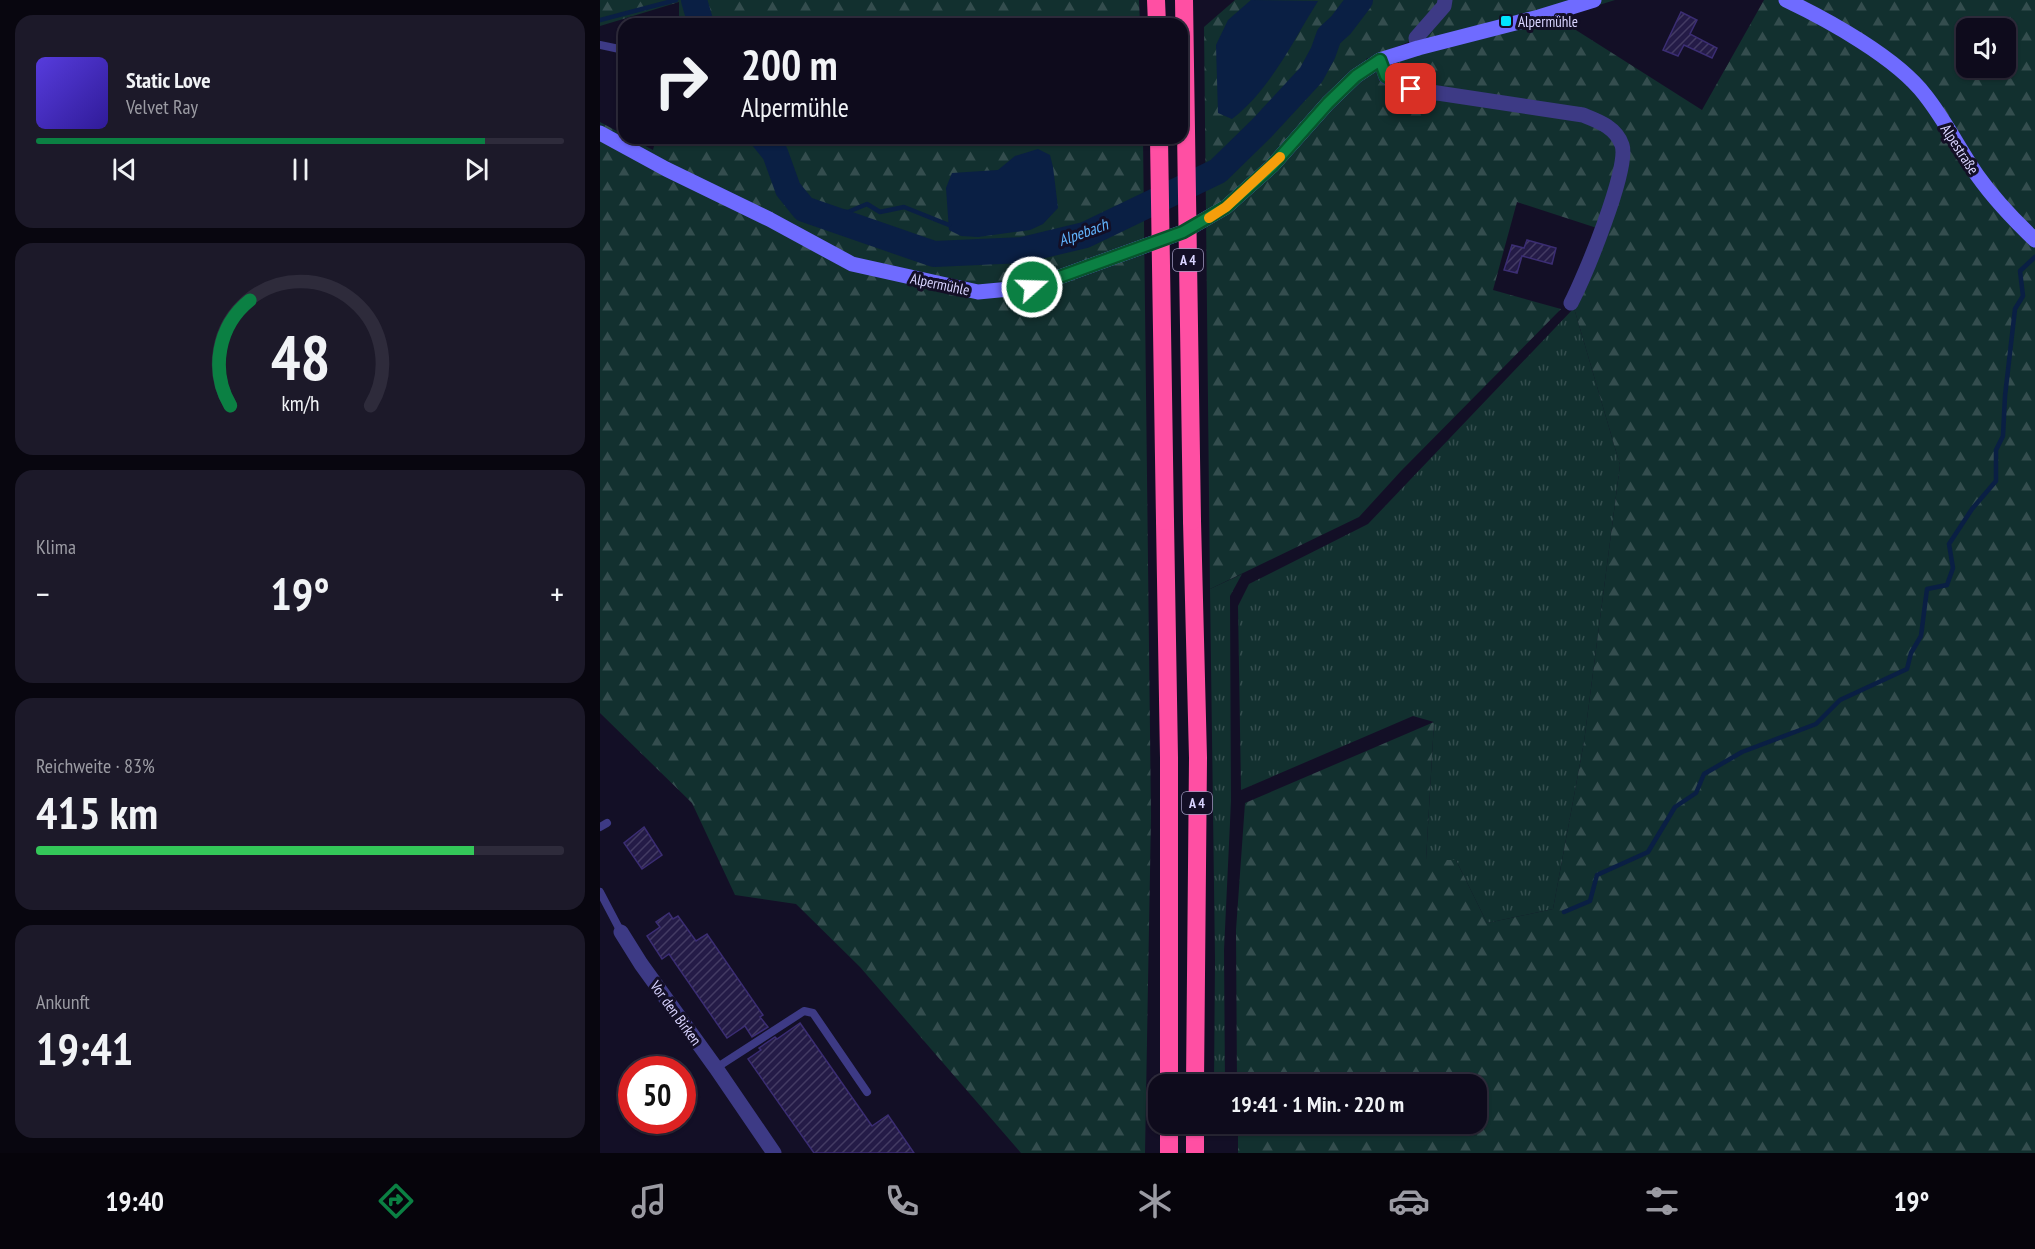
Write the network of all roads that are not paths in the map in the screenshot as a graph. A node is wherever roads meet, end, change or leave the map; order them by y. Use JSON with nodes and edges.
{"nodes":[{"id":1,"x":1156,"y":0,"type":"edge"},
{"id":2,"x":1184,"y":0,"type":"edge"},
{"id":3,"x":1445,"y":0,"type":"edge"},
{"id":4,"x":1594,"y":0,"type":"edge"},
{"id":5,"x":1786,"y":0,"type":"edge"},
{"id":6,"x":1157,"y":18,"type":"edge"},
{"id":7,"x":1184,"y":18,"type":"edge"},
{"id":8,"x":600,"y":45,"type":"edge"},
{"id":9,"x":1418,"y":48,"type":"junction"},
{"id":10,"x":618,"y":49,"type":"edge"},
{"id":11,"x":1380,"y":60,"type":"junction"},
{"id":12,"x":600,"y":133,"type":"edge"},
{"id":13,"x":618,"y":143,"type":"edge"},
{"id":14,"x":620,"y":144,"type":"edge"},
{"id":15,"x":1159,"y":144,"type":"edge"},
{"id":16,"x":1186,"y":144,"type":"edge"},
{"id":17,"x":2035,"y":240,"type":"edge"},
{"id":18,"x":1571,"y":303,"type":"dead end"},
{"id":19,"x":600,"y":892,"type":"edge"},
{"id":20,"x":621,"y":932,"type":"joint"},
{"id":21,"x":716,"y":1068,"type":"junction"},
{"id":22,"x":1169,"y":1074,"type":"edge"},
{"id":23,"x":1195,"y":1074,"type":"edge"},
{"id":24,"x":867,"y":1092,"type":"dead end"},
{"id":25,"x":1169,"y":1134,"type":"edge"},
{"id":26,"x":1195,"y":1134,"type":"edge"},
{"id":27,"x":774,"y":1153,"type":"edge"},
{"id":28,"x":1169,"y":1153,"type":"edge"},
{"id":29,"x":1195,"y":1153,"type":"edge"}],
"edges":[{"from":1,"to":6,"type":"highway"},
{"from":2,"to":7,"type":"highway","number":"A 4","bridge":true},
{"from":3,"to":9,"type":"street"},
{"from":4,"to":9,"type":"main road","name":"Alpermühle"},
{"from":5,"to":17,"type":"main road","name":"Alpestraße"},
{"from":8,"to":10,"type":"lane"},
{"from":9,"to":11,"type":"main road","name":"Alpermühle"},
{"from":11,"to":14,"type":"main road","name":"Alpermühle"},
{"from":11,"to":18,"type":"street"},
{"from":12,"to":13,"type":"main road","name":"Alpermühle"},
{"from":15,"to":22,"type":"highway","number":"A 4","bridge":true},
{"from":16,"to":23,"type":"highway","number":"A 4","bridge":true},
{"from":19,"to":20,"type":"lane"},
{"from":20,"to":21,"type":"street","name":"Vor den Birken"},
{"from":21,"to":24,"type":"lane"},
{"from":21,"to":27,"type":"street","name":"Vor den Birken"},
{"from":25,"to":28,"type":"highway"},
{"from":26,"to":29,"type":"highway"}]}
